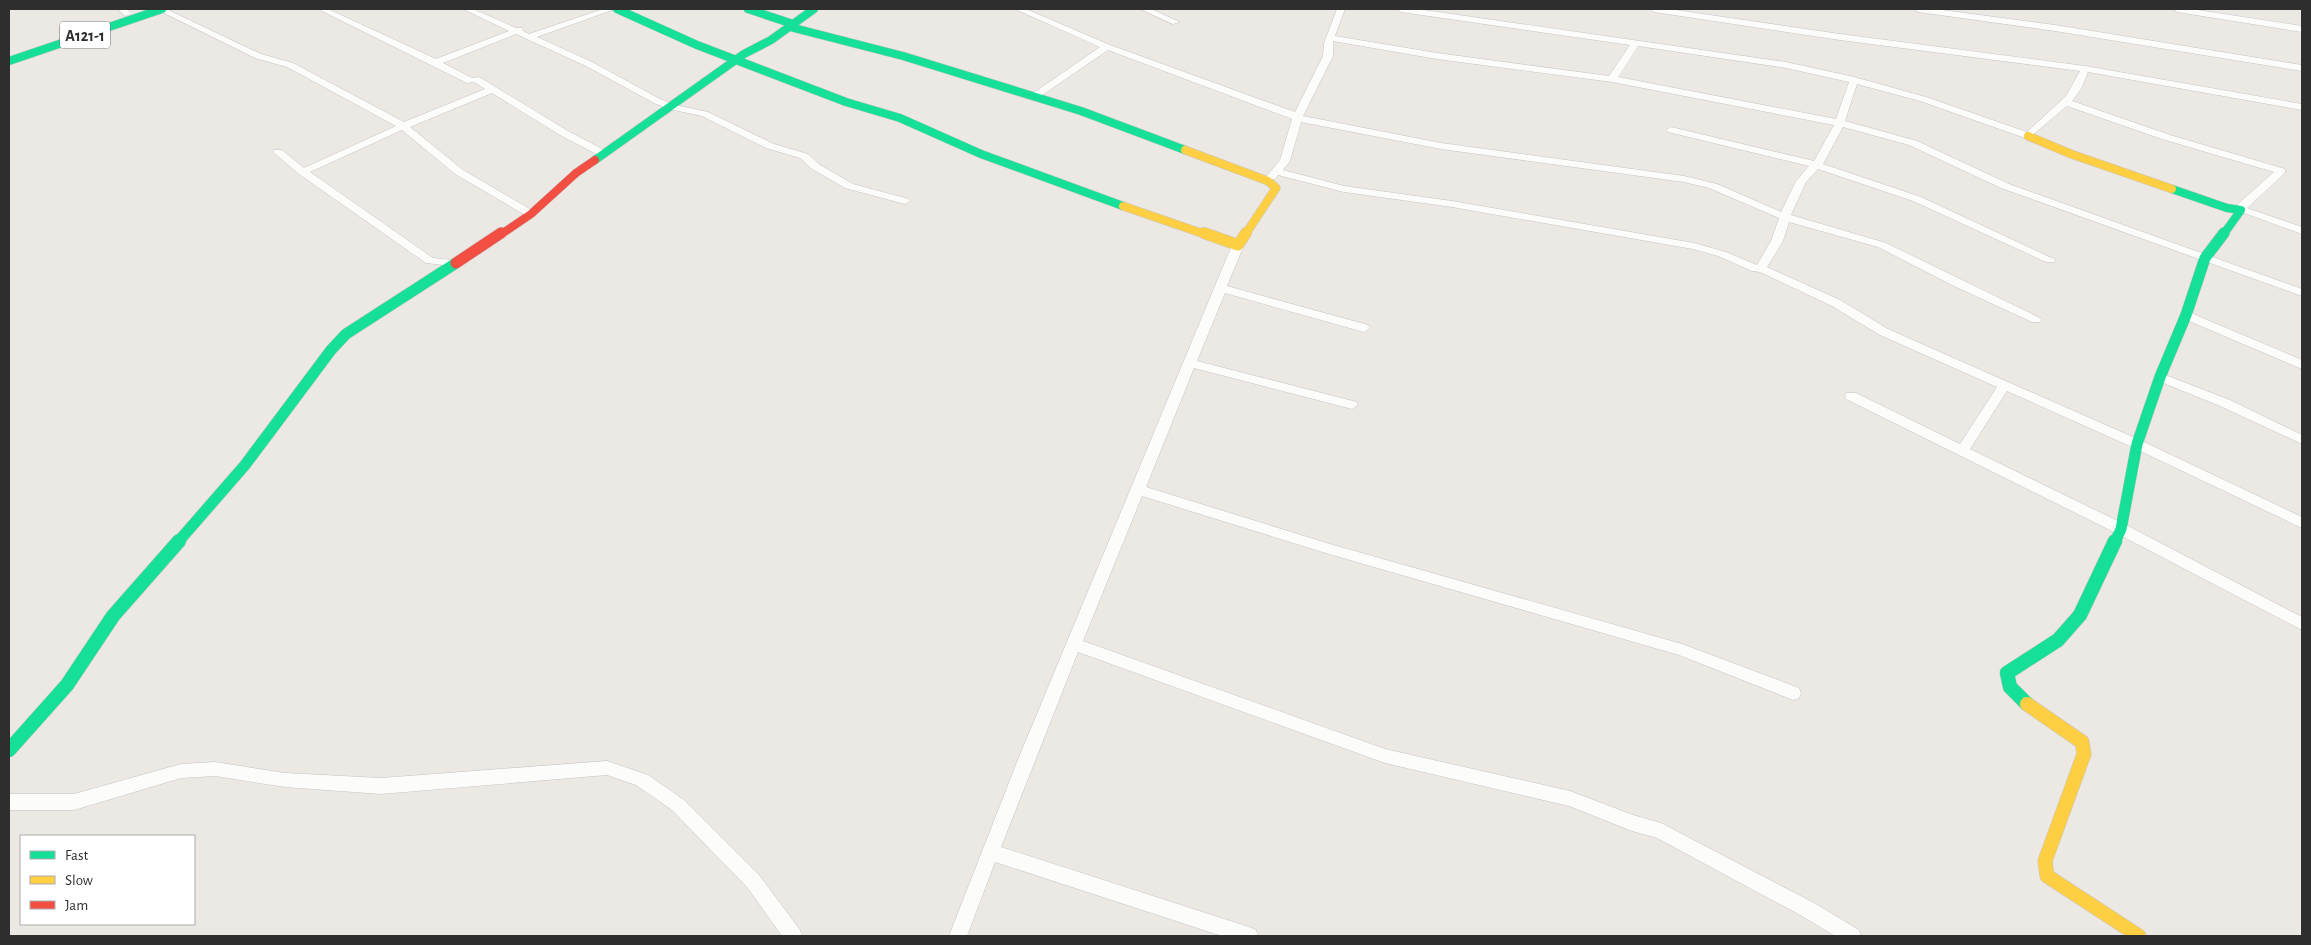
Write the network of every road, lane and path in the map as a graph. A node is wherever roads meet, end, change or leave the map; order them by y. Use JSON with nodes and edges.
{"nodes":[{"id":1,"x":144,"y":9,"type":"edge"},
{"id":2,"x":161,"y":9,"type":"edge"},
{"id":3,"x":322,"y":9,"type":"edge"},
{"id":4,"x":472,"y":9,"type":"edge"},
{"id":5,"x":611,"y":9,"type":"edge"},
{"id":6,"x":616,"y":9,"type":"edge"},
{"id":7,"x":748,"y":9,"type":"edge"},
{"id":8,"x":814,"y":9,"type":"edge"},
{"id":9,"x":1019,"y":9,"type":"edge"},
{"id":10,"x":1144,"y":9,"type":"edge"},
{"id":11,"x":1341,"y":9,"type":"edge"},
{"id":12,"x":1401,"y":9,"type":"edge"},
{"id":13,"x":1654,"y":9,"type":"edge"},
{"id":14,"x":1918,"y":9,"type":"edge"},
{"id":15,"x":2177,"y":9,"type":"edge"},
{"id":16,"x":125,"y":11,"type":"edge"},
{"id":17,"x":1176,"y":22,"type":"dead end"},
{"id":18,"x":790,"y":27,"type":"junction"},
{"id":19,"x":2302,"y":29,"type":"edge"},
{"id":20,"x":519,"y":30,"type":"junction"},
{"id":21,"x":531,"y":36,"type":"junction"},
{"id":22,"x":1330,"y":38,"type":"junction"},
{"id":23,"x":1636,"y":43,"type":"junction"},
{"id":24,"x":1107,"y":47,"type":"junction"},
{"id":25,"x":9,"y":55,"type":"edge"},
{"id":26,"x":738,"y":59,"type":"junction"},
{"id":27,"x":9,"y":61,"type":"edge"},
{"id":28,"x":437,"y":62,"type":"junction"},
{"id":29,"x":2302,"y":68,"type":"edge"},
{"id":30,"x":2085,"y":69,"type":"junction"},
{"id":31,"x":1612,"y":79,"type":"junction"},
{"id":32,"x":1854,"y":80,"type":"junction"},
{"id":33,"x":490,"y":90,"type":"junction"},
{"id":34,"x":1035,"y":96,"type":"junction"},
{"id":35,"x":2065,"y":102,"type":"junction"},
{"id":36,"x":672,"y":107,"type":"junction"},
{"id":37,"x":2302,"y":107,"type":"edge"},
{"id":38,"x":1297,"y":118,"type":"junction"},
{"id":39,"x":1840,"y":123,"type":"junction"},
{"id":40,"x":403,"y":126,"type":"junction"},
{"id":41,"x":1671,"y":130,"type":"dead end"},
{"id":42,"x":2028,"y":136,"type":"junction"},
{"id":43,"x":278,"y":152,"type":"dead end"},
{"id":44,"x":604,"y":154,"type":"junction"},
{"id":45,"x":1816,"y":165,"type":"junction"},
{"id":46,"x":1276,"y":171,"type":"junction"},
{"id":47,"x":302,"y":172,"type":"junction"},
{"id":48,"x":1268,"y":181,"type":"junction"},
{"id":49,"x":905,"y":201,"type":"dead end"},
{"id":50,"x":2242,"y":210,"type":"junction"},
{"id":51,"x":531,"y":214,"type":"junction"},
{"id":52,"x":1785,"y":217,"type":"junction"},
{"id":53,"x":2302,"y":231,"type":"edge"},
{"id":54,"x":1238,"y":244,"type":"junction"},
{"id":55,"x":2205,"y":258,"type":"junction"},
{"id":56,"x":2050,"y":260,"type":"dead end"},
{"id":57,"x":453,"y":263,"type":"junction"},
{"id":58,"x":1762,"y":268,"type":"junction"},
{"id":59,"x":1221,"y":288,"type":"junction"},
{"id":60,"x":2302,"y":292,"type":"edge"},
{"id":61,"x":2186,"y":315,"type":"junction"},
{"id":62,"x":2036,"y":319,"type":"dead end"},
{"id":63,"x":1364,"y":328,"type":"dead end"},
{"id":64,"x":1191,"y":363,"type":"junction"},
{"id":65,"x":2302,"y":365,"type":"edge"},
{"id":66,"x":2160,"y":377,"type":"junction"},
{"id":67,"x":2004,"y":384,"type":"junction"},
{"id":68,"x":1851,"y":396,"type":"dead end"},
{"id":69,"x":1352,"y":405,"type":"dead end"},
{"id":70,"x":2302,"y":440,"type":"edge"},
{"id":71,"x":2137,"y":444,"type":"junction"},
{"id":72,"x":1963,"y":450,"type":"junction"},
{"id":73,"x":1139,"y":490,"type":"junction"},
{"id":74,"x":2302,"y":523,"type":"edge"},
{"id":75,"x":2121,"y":529,"type":"junction"},
{"id":76,"x":2302,"y":624,"type":"edge"},
{"id":77,"x":1074,"y":644,"type":"junction"},
{"id":78,"x":1793,"y":693,"type":"dead end"},
{"id":79,"x":9,"y":750,"type":"edge"},
{"id":80,"x":9,"y":802,"type":"edge"},
{"id":81,"x":989,"y":852,"type":"junction"},
{"id":82,"x":793,"y":936,"type":"edge"},
{"id":83,"x":958,"y":936,"type":"edge"},
{"id":84,"x":1249,"y":936,"type":"edge"},
{"id":85,"x":1852,"y":936,"type":"edge"},
{"id":86,"x":2139,"y":936,"type":"edge"}],
"edges":[{"from":1,"to":16,"type":"main road","number":"A121-1"},
{"from":2,"to":27,"type":"main road","number":"A121-1"},
{"from":2,"to":40,"type":"street"},
{"from":3,"to":28,"type":"street"},
{"from":4,"to":20,"type":"street"},
{"from":5,"to":21,"type":"street"},
{"from":6,"to":26,"type":"main road"},
{"from":7,"to":18,"type":"main road"},
{"from":8,"to":18,"type":"main road"},
{"from":9,"to":24,"type":"street"},
{"from":10,"to":17,"type":"street"},
{"from":11,"to":22,"type":"street"},
{"from":12,"to":23,"type":"street"},
{"from":13,"to":30,"type":"street"},
{"from":14,"to":29,"type":"street"},
{"from":15,"to":19,"type":"street"},
{"from":16,"to":25,"type":"main road","number":"A121-1"},
{"from":18,"to":26,"type":"main road"},
{"from":18,"to":34,"type":"main road"},
{"from":20,"to":21,"type":"street"},
{"from":20,"to":28,"type":"street"},
{"from":21,"to":36,"type":"street"},
{"from":22,"to":31,"type":"street"},
{"from":22,"to":38,"type":"street"},
{"from":23,"to":31,"type":"street"},
{"from":23,"to":32,"type":"street"},
{"from":24,"to":34,"type":"street"},
{"from":24,"to":38,"type":"street"},
{"from":26,"to":36,"type":"main road"},
{"from":26,"to":54,"type":"main road"},
{"from":28,"to":33,"type":"street"},
{"from":30,"to":35,"type":"street"},
{"from":30,"to":37,"type":"street"},
{"from":31,"to":39,"type":"street"},
{"from":32,"to":39,"type":"street"},
{"from":32,"to":42,"type":"street"},
{"from":33,"to":40,"type":"street"},
{"from":33,"to":44,"type":"street"},
{"from":34,"to":48,"type":"main road"},
{"from":35,"to":42,"type":"street"},
{"from":35,"to":50,"type":"street"},
{"from":36,"to":44,"type":"main road"},
{"from":36,"to":49,"type":"street"},
{"from":38,"to":46,"type":"street"},
{"from":38,"to":52,"type":"street"},
{"from":39,"to":45,"type":"street"},
{"from":39,"to":55,"type":"street"},
{"from":40,"to":47,"type":"street"},
{"from":40,"to":51,"type":"street"},
{"from":41,"to":45,"type":"street"},
{"from":42,"to":50,"type":"main road"},
{"from":43,"to":47,"type":"street"},
{"from":44,"to":51,"type":"main road"},
{"from":45,"to":52,"type":"street"},
{"from":45,"to":56,"type":"street"},
{"from":46,"to":48,"type":"street"},
{"from":46,"to":58,"type":"street"},
{"from":47,"to":57,"type":"street"},
{"from":48,"to":54,"type":"main road"},
{"from":50,"to":53,"type":"street"},
{"from":50,"to":55,"type":"main road"},
{"from":51,"to":57,"type":"main road"},
{"from":52,"to":58,"type":"street"},
{"from":52,"to":62,"type":"street"},
{"from":54,"to":59,"type":"street"},
{"from":55,"to":60,"type":"street"},
{"from":55,"to":61,"type":"main road"},
{"from":57,"to":79,"type":"main road"},
{"from":58,"to":67,"type":"street"},
{"from":59,"to":63,"type":"street"},
{"from":59,"to":64,"type":"street"},
{"from":61,"to":65,"type":"street"},
{"from":61,"to":66,"type":"main road"},
{"from":64,"to":69,"type":"street"},
{"from":64,"to":73,"type":"street"},
{"from":66,"to":70,"type":"street"},
{"from":66,"to":71,"type":"main road"},
{"from":67,"to":71,"type":"street"},
{"from":67,"to":72,"type":"street"},
{"from":68,"to":72,"type":"street"},
{"from":71,"to":74,"type":"street"},
{"from":71,"to":75,"type":"main road"},
{"from":72,"to":75,"type":"street"},
{"from":73,"to":77,"type":"street"},
{"from":73,"to":78,"type":"street"},
{"from":75,"to":76,"type":"street"},
{"from":75,"to":86,"type":"main road"},
{"from":77,"to":81,"type":"street"},
{"from":77,"to":85,"type":"street"},
{"from":80,"to":82,"type":"street"},
{"from":81,"to":83,"type":"street"},
{"from":81,"to":84,"type":"street"}]}
